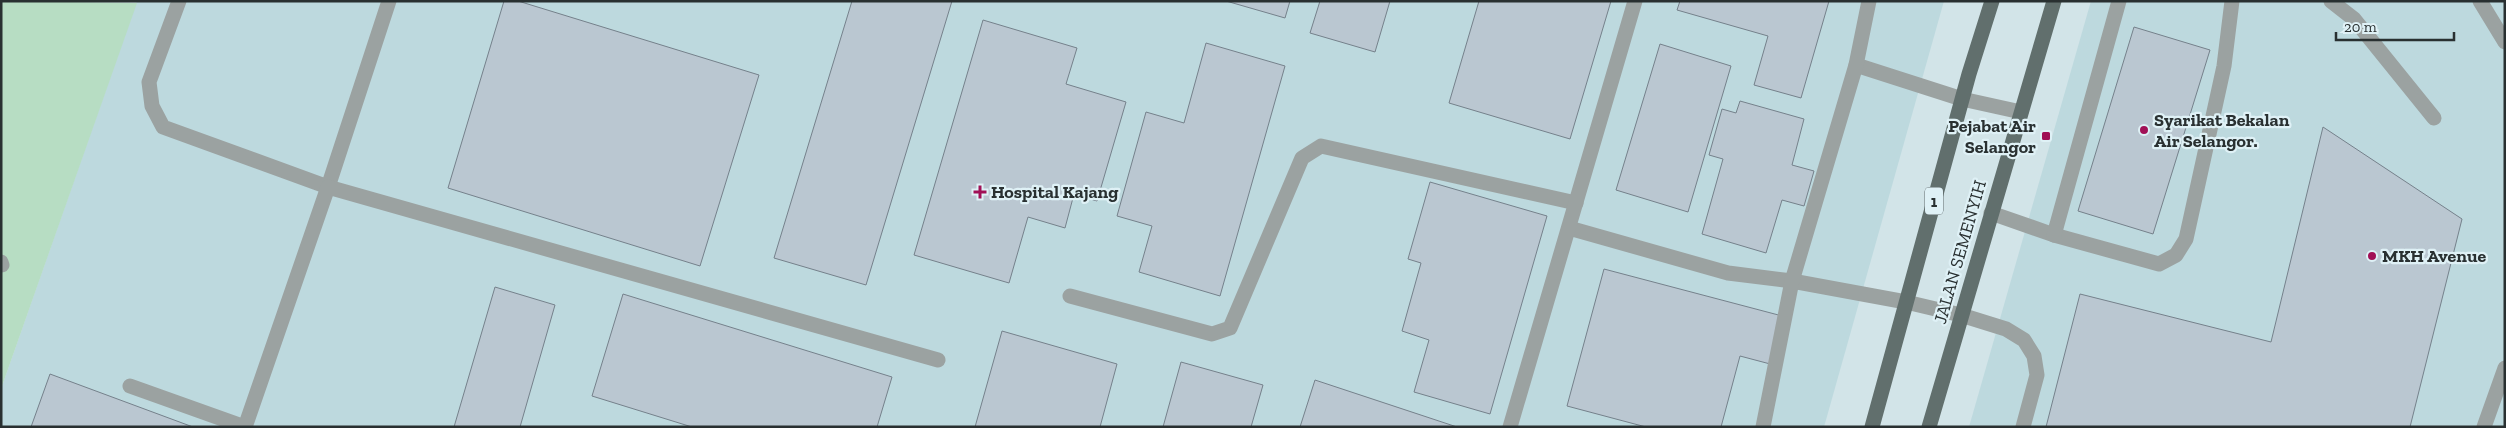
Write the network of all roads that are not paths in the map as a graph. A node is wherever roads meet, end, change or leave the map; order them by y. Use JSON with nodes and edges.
{"nodes":[{"id":1,"x":179,"y":1,"type":"edge"},
{"id":2,"x":389,"y":1,"type":"edge"},
{"id":3,"x":1635,"y":1,"type":"edge"},
{"id":4,"x":1869,"y":1,"type":"edge"},
{"id":5,"x":1992,"y":1,"type":"edge"},
{"id":6,"x":2054,"y":1,"type":"edge"},
{"id":7,"x":2119,"y":1,"type":"edge"},
{"id":8,"x":2232,"y":1,"type":"edge"},
{"id":9,"x":2331,"y":1,"type":"edge"},
{"id":10,"x":2480,"y":1,"type":"edge"},
{"id":11,"x":2505,"y":42,"type":"edge"},
{"id":12,"x":1856,"y":66,"type":"junction"},
{"id":13,"x":1962,"y":99,"type":"junction"},
{"id":14,"x":2021,"y":112,"type":"junction"},
{"id":15,"x":2434,"y":118,"type":"dead end"},
{"id":16,"x":328,"y":187,"type":"junction"},
{"id":17,"x":1576,"y":202,"type":"junction"},
{"id":18,"x":1991,"y":213,"type":"junction"},
{"id":19,"x":1569,"y":228,"type":"junction"},
{"id":20,"x":2054,"y":235,"type":"junction"},
{"id":21,"x":1792,"y":281,"type":"junction"},
{"id":22,"x":1070,"y":296,"type":"dead end"},
{"id":23,"x":1906,"y":302,"type":"junction"},
{"id":24,"x":1961,"y":315,"type":"junction"},
{"id":25,"x":938,"y":360,"type":"dead end"},
{"id":26,"x":2505,"y":368,"type":"edge"},
{"id":27,"x":130,"y":386,"type":"dead end"},
{"id":28,"x":1510,"y":427,"type":"edge"},
{"id":29,"x":1763,"y":427,"type":"edge"},
{"id":30,"x":1872,"y":427,"type":"edge"},
{"id":31,"x":1929,"y":427,"type":"edge"},
{"id":32,"x":2024,"y":427,"type":"edge"},
{"id":33,"x":2484,"y":427,"type":"edge"}],
"edges":[{"from":1,"to":16,"type":"lane"},
{"from":2,"to":16,"type":"lane"},
{"from":3,"to":17,"type":"lane"},
{"from":4,"to":12,"type":"lane"},
{"from":5,"to":13,"type":"main road","number":"1"},
{"from":6,"to":14,"type":"main road","name":"JALAN SEMENYIH"},
{"from":7,"to":20,"type":"lane"},
{"from":8,"to":20,"type":"lane"},
{"from":9,"to":15,"type":"lane"},
{"from":10,"to":11,"type":"lane"},
{"from":12,"to":13,"type":"lane"},
{"from":12,"to":21,"type":"lane"},
{"from":13,"to":14,"type":"lane"},
{"from":13,"to":23,"type":"main road","number":"1"},
{"from":14,"to":18,"type":"main road","name":"JALAN SEMENYIH"},
{"from":16,"to":25,"type":"lane"},
{"from":16,"to":27,"type":"lane"},
{"from":17,"to":19,"type":"lane"},
{"from":17,"to":22,"type":"lane"},
{"from":18,"to":20,"type":"lane"},
{"from":18,"to":24,"type":"main road","name":"JALAN SEMENYIH"},
{"from":19,"to":21,"type":"lane"},
{"from":19,"to":28,"type":"lane"},
{"from":21,"to":23,"type":"lane"},
{"from":21,"to":29,"type":"lane"},
{"from":23,"to":24,"type":"lane"},
{"from":23,"to":30,"type":"main road","number":"1"},
{"from":24,"to":31,"type":"main road","name":"JALAN SEMENYIH"},
{"from":24,"to":32,"type":"lane"},
{"from":26,"to":33,"type":"lane"}]}
